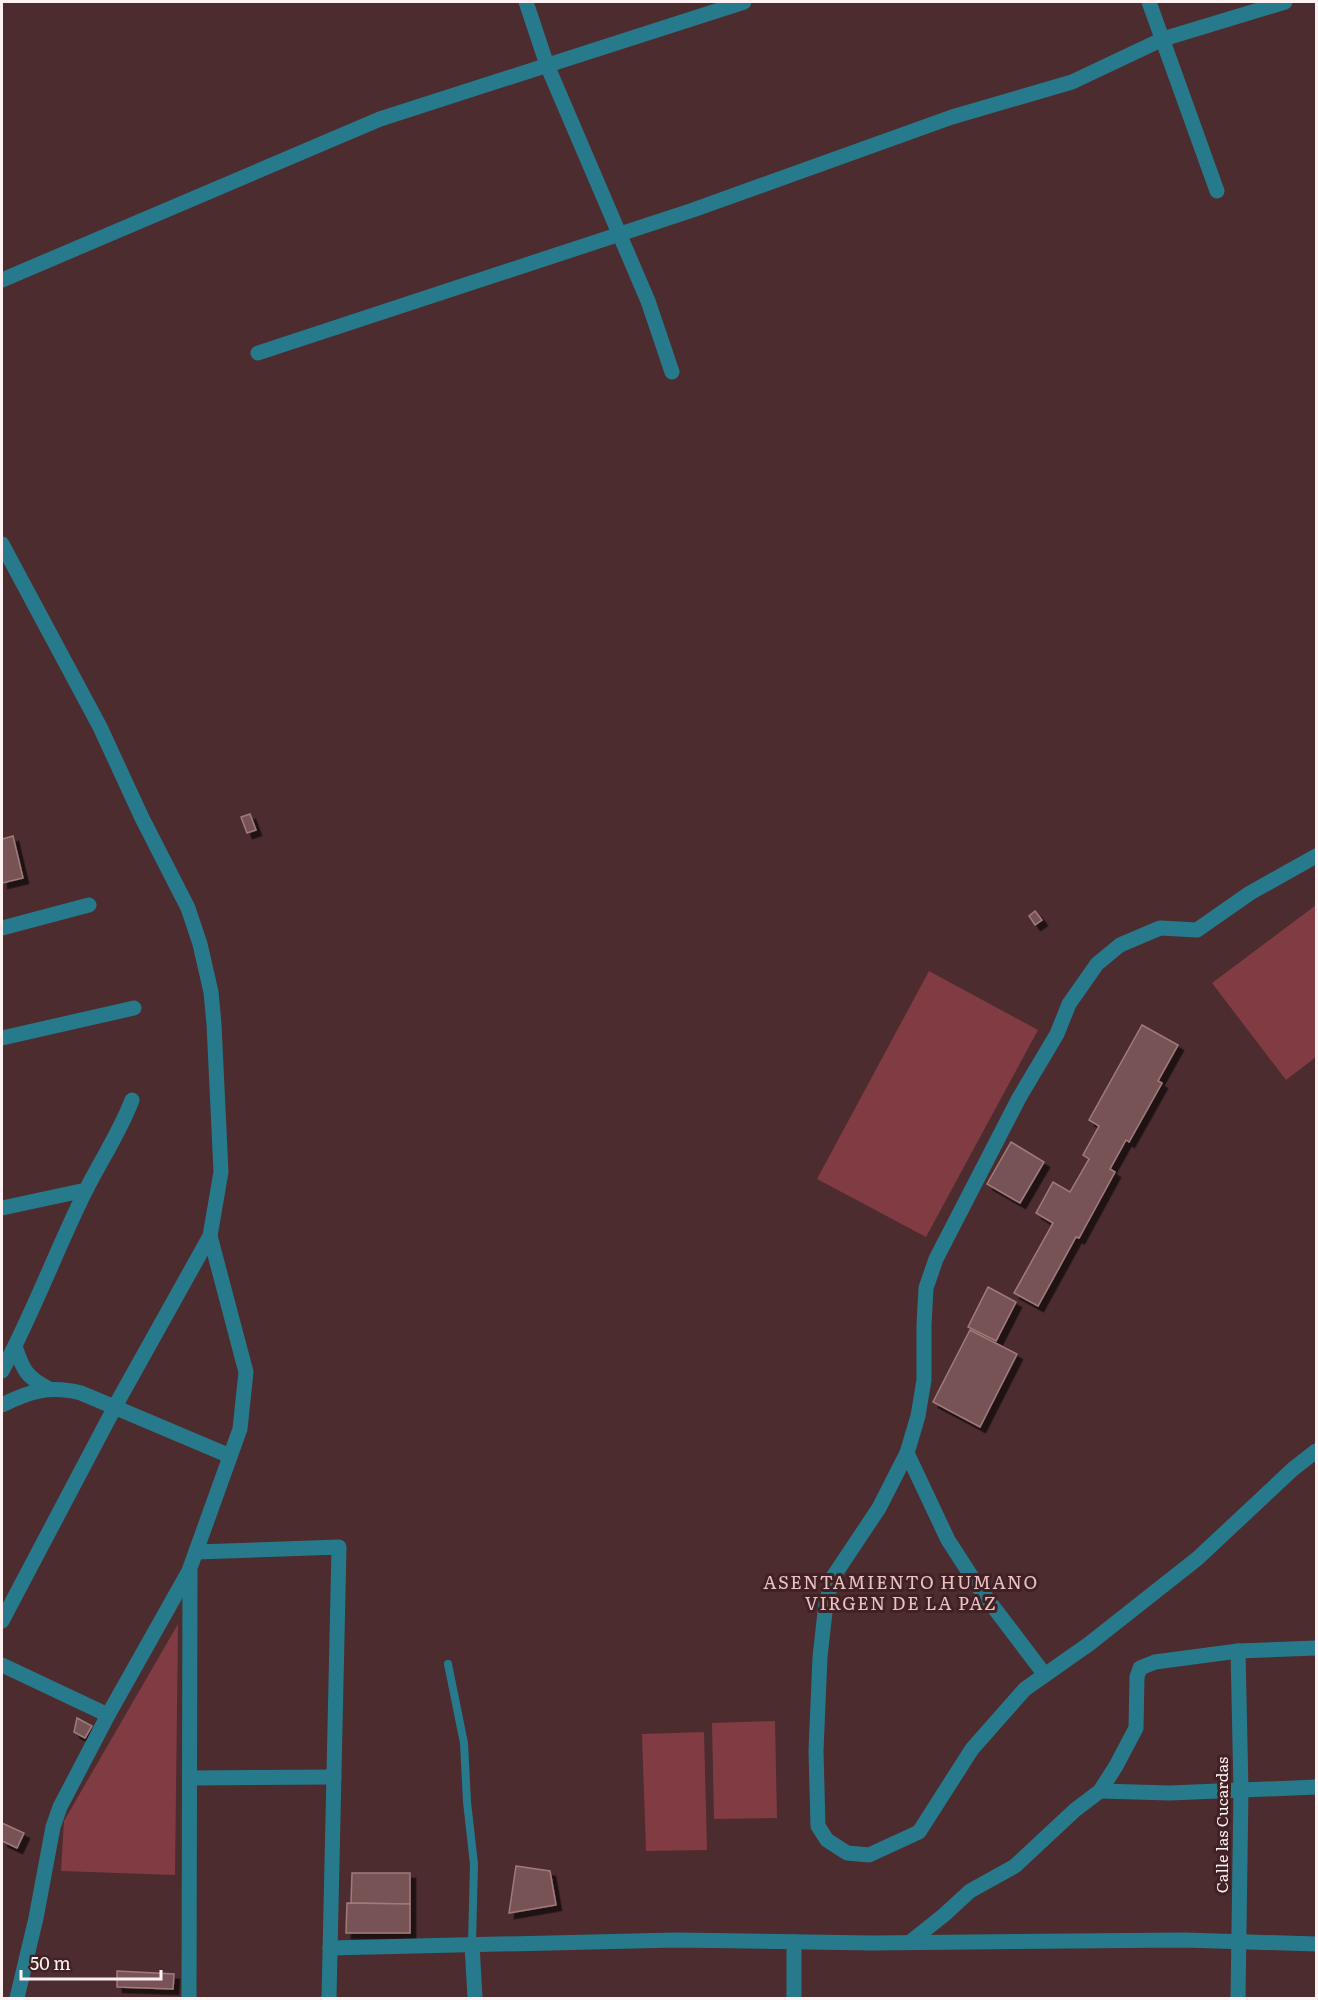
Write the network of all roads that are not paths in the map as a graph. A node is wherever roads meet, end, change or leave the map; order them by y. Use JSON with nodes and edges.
{"nodes":[{"id":1,"x":525,"y":2,"type":"edge"},
{"id":2,"x":744,"y":2,"type":"edge"},
{"id":3,"x":1149,"y":2,"type":"edge"},
{"id":4,"x":1285,"y":2,"type":"edge"},
{"id":5,"x":1163,"y":39,"type":"junction"},
{"id":6,"x":547,"y":65,"type":"junction"},
{"id":7,"x":1216,"y":191,"type":"dead end"},
{"id":8,"x":620,"y":234,"type":"junction"},
{"id":9,"x":2,"y":280,"type":"edge"},
{"id":10,"x":258,"y":353,"type":"dead end"},
{"id":11,"x":672,"y":372,"type":"dead end"},
{"id":12,"x":2,"y":544,"type":"edge"},
{"id":13,"x":1317,"y":856,"type":"edge"},
{"id":14,"x":90,"y":905,"type":"dead end"},
{"id":15,"x":2,"y":928,"type":"edge"},
{"id":16,"x":134,"y":1008,"type":"dead end"},
{"id":17,"x":2,"y":1038,"type":"edge"},
{"id":18,"x":132,"y":1100,"type":"dead end"},
{"id":19,"x":86,"y":1190,"type":"junction"},
{"id":20,"x":2,"y":1208,"type":"edge"},
{"id":21,"x":210,"y":1236,"type":"junction"},
{"id":22,"x":15,"y":1346,"type":"junction"},
{"id":23,"x":2,"y":1371,"type":"edge"},
{"id":24,"x":49,"y":1389,"type":"junction"},
{"id":25,"x":2,"y":1405,"type":"edge"},
{"id":26,"x":115,"y":1407,"type":"junction"},
{"id":27,"x":1317,"y":1451,"type":"edge"},
{"id":28,"x":907,"y":1453,"type":"junction"},
{"id":29,"x":230,"y":1456,"type":"junction"},
{"id":30,"x":196,"y":1552,"type":"junction"},
{"id":31,"x":190,"y":1568,"type":"junction"},
{"id":32,"x":2,"y":1621,"type":"edge"},
{"id":33,"x":1317,"y":1647,"type":"edge"},
{"id":34,"x":1238,"y":1651,"type":"junction"},
{"id":35,"x":447,"y":1664,"type":"dead end"},
{"id":36,"x":2,"y":1665,"type":"edge"},
{"id":37,"x":1045,"y":1675,"type":"junction"},
{"id":38,"x":108,"y":1714,"type":"junction"},
{"id":39,"x":334,"y":1777,"type":"junction"},
{"id":40,"x":190,"y":1778,"type":"junction"},
{"id":41,"x":1317,"y":1787,"type":"edge"},
{"id":42,"x":1241,"y":1790,"type":"junction"},
{"id":43,"x":1100,"y":1791,"type":"junction"},
{"id":44,"x":794,"y":1941,"type":"junction"},
{"id":45,"x":910,"y":1942,"type":"junction"},
{"id":46,"x":1239,"y":1943,"type":"junction"},
{"id":47,"x":472,"y":1944,"type":"junction"},
{"id":48,"x":1317,"y":1944,"type":"edge"},
{"id":49,"x":330,"y":1948,"type":"junction"},
{"id":50,"x":17,"y":1998,"type":"edge"},
{"id":51,"x":189,"y":1998,"type":"edge"},
{"id":52,"x":329,"y":1998,"type":"edge"},
{"id":53,"x":475,"y":1998,"type":"edge"},
{"id":54,"x":794,"y":1998,"type":"edge"},
{"id":55,"x":1238,"y":1998,"type":"edge"}],
"edges":[{"from":1,"to":6,"type":"street"},
{"from":2,"to":6,"type":"street"},
{"from":3,"to":5,"type":"street"},
{"from":4,"to":5,"type":"street"},
{"from":5,"to":7,"type":"street"},
{"from":5,"to":8,"type":"street"},
{"from":6,"to":8,"type":"street"},
{"from":6,"to":9,"type":"street"},
{"from":8,"to":10,"type":"street"},
{"from":8,"to":11,"type":"street"},
{"from":12,"to":21,"type":"street"},
{"from":13,"to":28,"type":"street"},
{"from":14,"to":15,"type":"street"},
{"from":16,"to":17,"type":"street"},
{"from":18,"to":19,"type":"street"},
{"from":19,"to":20,"type":"street"},
{"from":19,"to":22,"type":"street"},
{"from":21,"to":26,"type":"street"},
{"from":21,"to":29,"type":"street"},
{"from":22,"to":23,"type":"street"},
{"from":22,"to":24,"type":"street"},
{"from":24,"to":25,"type":"street"},
{"from":24,"to":26,"type":"street"},
{"from":26,"to":29,"type":"street"},
{"from":26,"to":32,"type":"street"},
{"from":27,"to":37,"type":"street"},
{"from":28,"to":37,"type":"street"},
{"from":28,"to":37,"type":"street"},
{"from":29,"to":30,"type":"street"},
{"from":30,"to":31,"type":"street"},
{"from":30,"to":39,"type":"street"},
{"from":31,"to":38,"type":"street"},
{"from":31,"to":40,"type":"street"},
{"from":33,"to":34,"type":"street"},
{"from":34,"to":42,"type":"street","name":"Calle las Cucardas"},
{"from":34,"to":43,"type":"street"},
{"from":35,"to":47,"type":"lane"},
{"from":36,"to":38,"type":"street"},
{"from":38,"to":50,"type":"street"},
{"from":39,"to":40,"type":"street"},
{"from":39,"to":49,"type":"street"},
{"from":40,"to":51,"type":"street"},
{"from":41,"to":42,"type":"street"},
{"from":42,"to":43,"type":"street"},
{"from":42,"to":46,"type":"street","name":"Calle las Cucardas"},
{"from":43,"to":45,"type":"street"},
{"from":44,"to":45,"type":"street"},
{"from":44,"to":47,"type":"street"},
{"from":44,"to":54,"type":"street"},
{"from":45,"to":46,"type":"street"},
{"from":46,"to":48,"type":"street"},
{"from":46,"to":55,"type":"street","name":"Calle las Cucardas"},
{"from":47,"to":49,"type":"street"},
{"from":47,"to":53,"type":"street"},
{"from":49,"to":52,"type":"street"}]}
